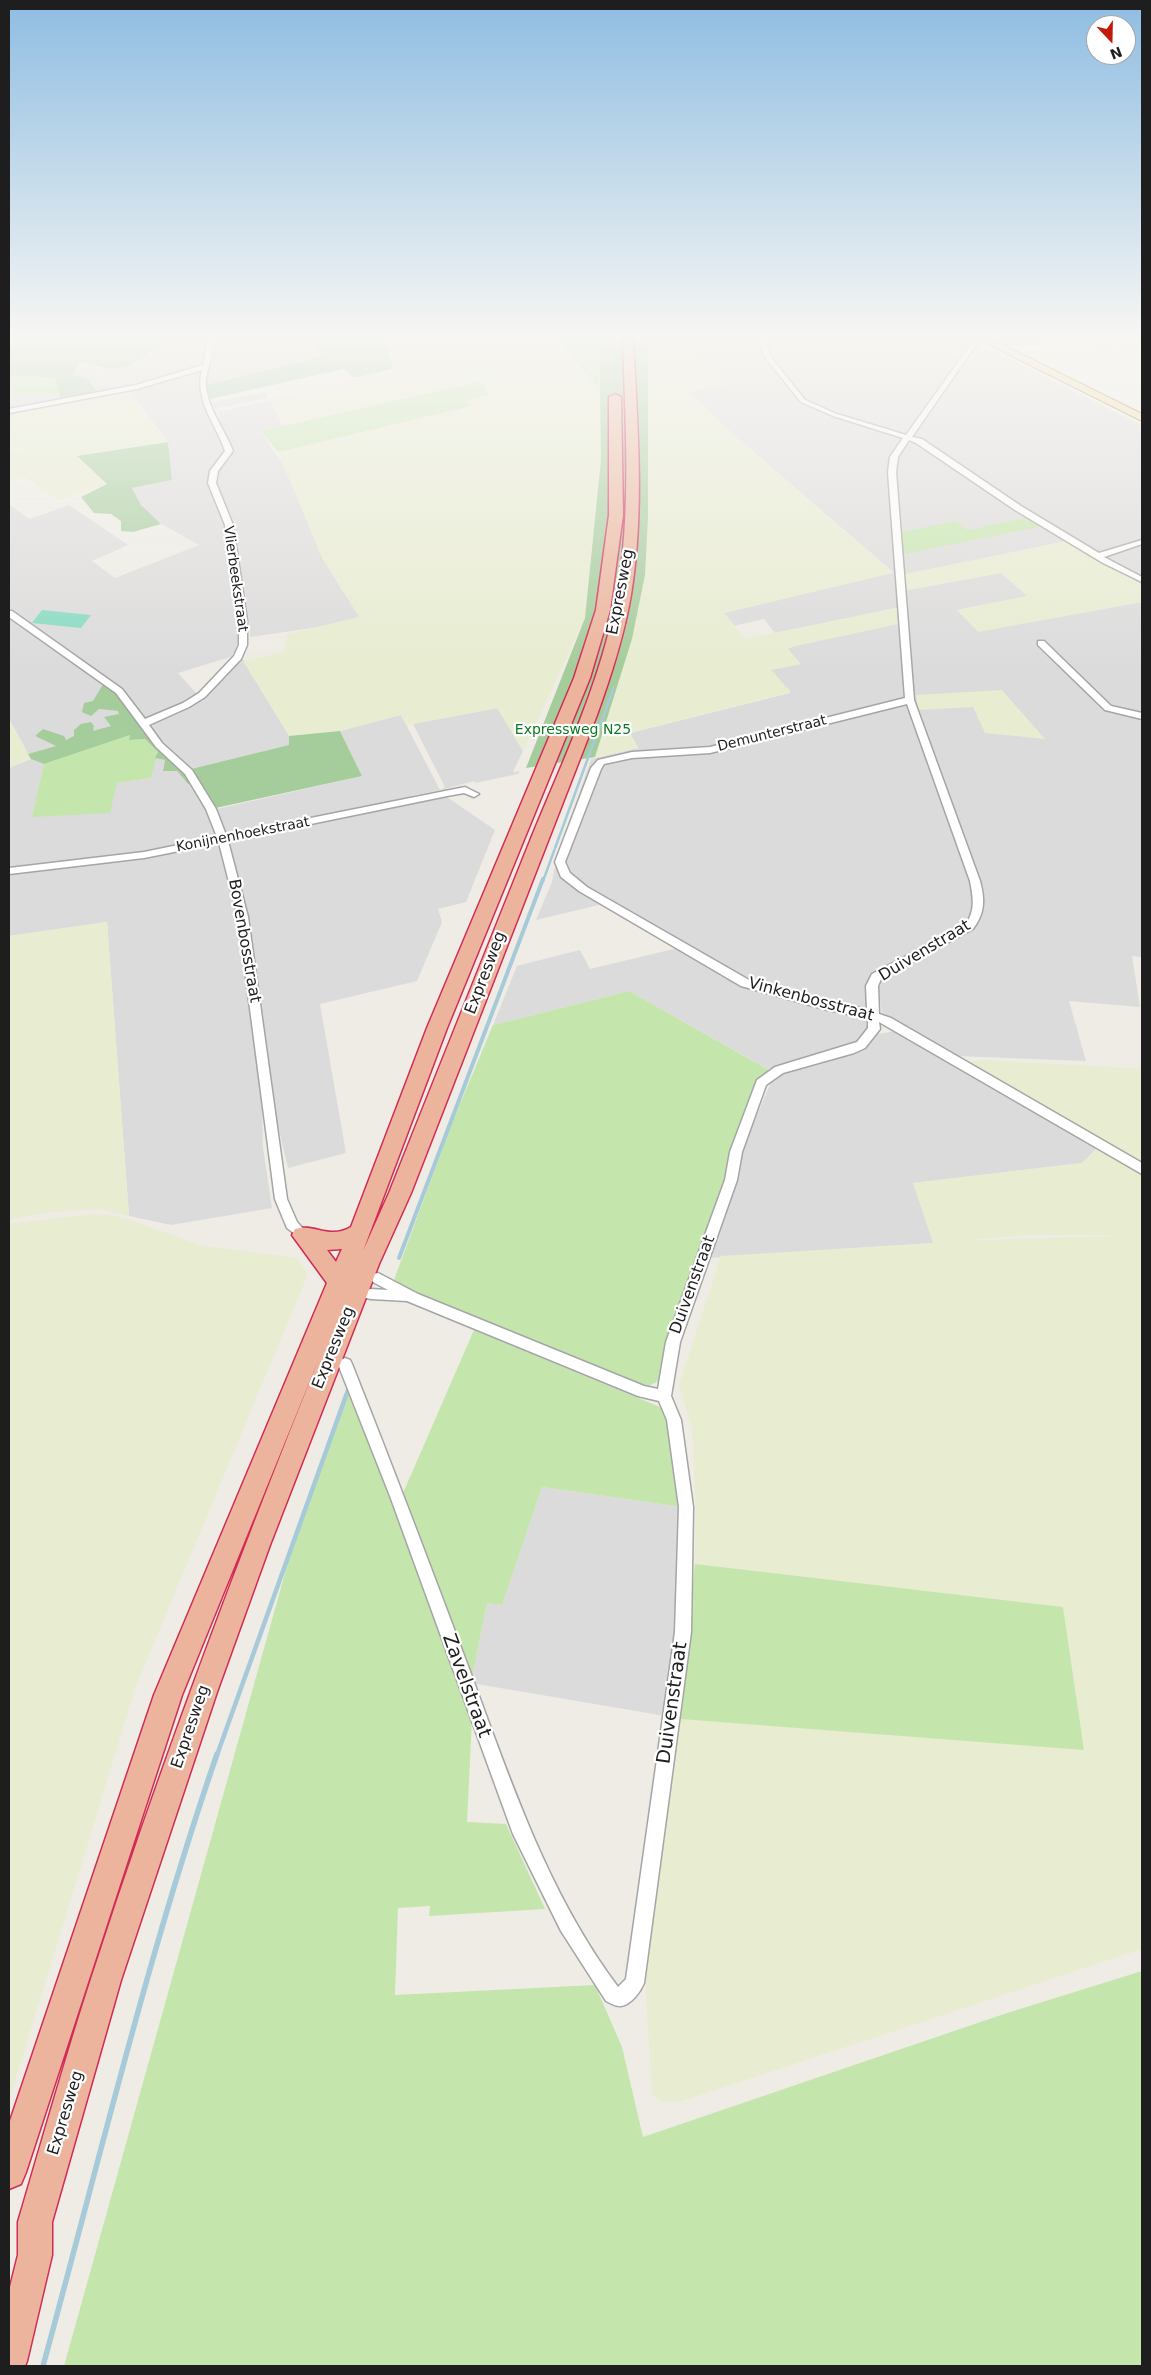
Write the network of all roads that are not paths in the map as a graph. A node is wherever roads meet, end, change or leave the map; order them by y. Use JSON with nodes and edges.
{"nodes":[{"id":1,"x":228,"y":448,"type":"edge"},
{"id":2,"x":616,"y":448,"type":"edge"},
{"id":3,"x":631,"y":448,"type":"edge"},
{"id":4,"x":900,"y":448,"type":"edge"},
{"id":5,"x":929,"y":448,"type":"edge"},
{"id":6,"x":1142,"y":542,"type":"edge"},
{"id":7,"x":1098,"y":556,"type":"junction"},
{"id":8,"x":1142,"y":580,"type":"edge"},
{"id":9,"x":9,"y":613,"type":"edge"},
{"id":10,"x":1041,"y":643,"type":"dead end"},
{"id":11,"x":910,"y":700,"type":"junction"},
{"id":12,"x":1142,"y":716,"type":"edge"},
{"id":13,"x":142,"y":724,"type":"junction"},
{"id":14,"x":632,"y":755,"type":"joint"},
{"id":15,"x":474,"y":794,"type":"dead end"},
{"id":16,"x":224,"y":839,"type":"junction"},
{"id":17,"x":9,"y":871,"type":"edge"},
{"id":18,"x":875,"y":1016,"type":"junction"},
{"id":19,"x":1142,"y":1169,"type":"edge"},
{"id":20,"x":359,"y":1234,"type":"junction"},
{"id":21,"x":302,"y":1235,"type":"junction"},
{"id":22,"x":339,"y":1282,"type":"junction"},
{"id":23,"x":368,"y":1285,"type":"junction"},
{"id":24,"x":345,"y":1364,"type":"dead end"},
{"id":25,"x":664,"y":1396,"type":"junction"},
{"id":26,"x":612,"y":1995,"type":"joint"},
{"id":27,"x":9,"y":2172,"type":"edge"},
{"id":28,"x":9,"y":2361,"type":"edge"}],
"edges":[{"from":1,"to":13,"type":"street","name":"Vlierbeekstraat"},
{"from":2,"to":20,"type":"highway","name":"Expresweg"},
{"from":3,"to":23,"type":"highway","name":"Expresweg"},
{"from":4,"to":11,"type":"street","name":"Duivenstraat"},
{"from":5,"to":7,"type":"street"},
{"from":6,"to":7,"type":"street"},
{"from":7,"to":8,"type":"street"},
{"from":9,"to":13,"type":"street","name":"Bovenbosstraat"},
{"from":10,"to":12,"type":"street"},
{"from":11,"to":14,"type":"street","name":"Demunterstraat"},
{"from":11,"to":18,"type":"street","name":"Duivenstraat"},
{"from":13,"to":16,"type":"street","name":"Bovenbosstraat"},
{"from":14,"to":18,"type":"street","name":"Vinkenbosstraat"},
{"from":15,"to":16,"type":"street","name":"Konijnenhoekstraat"},
{"from":16,"to":17,"type":"street","name":"Konijnenhoekstraat"},
{"from":16,"to":21,"type":"street","name":"Bovenbosstraat"},
{"from":18,"to":19,"type":"street","name":"Vinkenbosstraat"},
{"from":18,"to":25,"type":"street","name":"Duivenstraat"},
{"from":20,"to":21,"type":"highway"},
{"from":20,"to":22,"type":"highway","name":"Expresweg"},
{"from":21,"to":22,"type":"highway"},
{"from":22,"to":27,"type":"highway","name":"Expresweg"},
{"from":23,"to":25,"type":"street"},
{"from":23,"to":28,"type":"highway","name":"Expresweg"},
{"from":24,"to":26,"type":"street","name":"Zavelstraat"},
{"from":25,"to":26,"type":"street","name":"Duivenstraat"}]}
